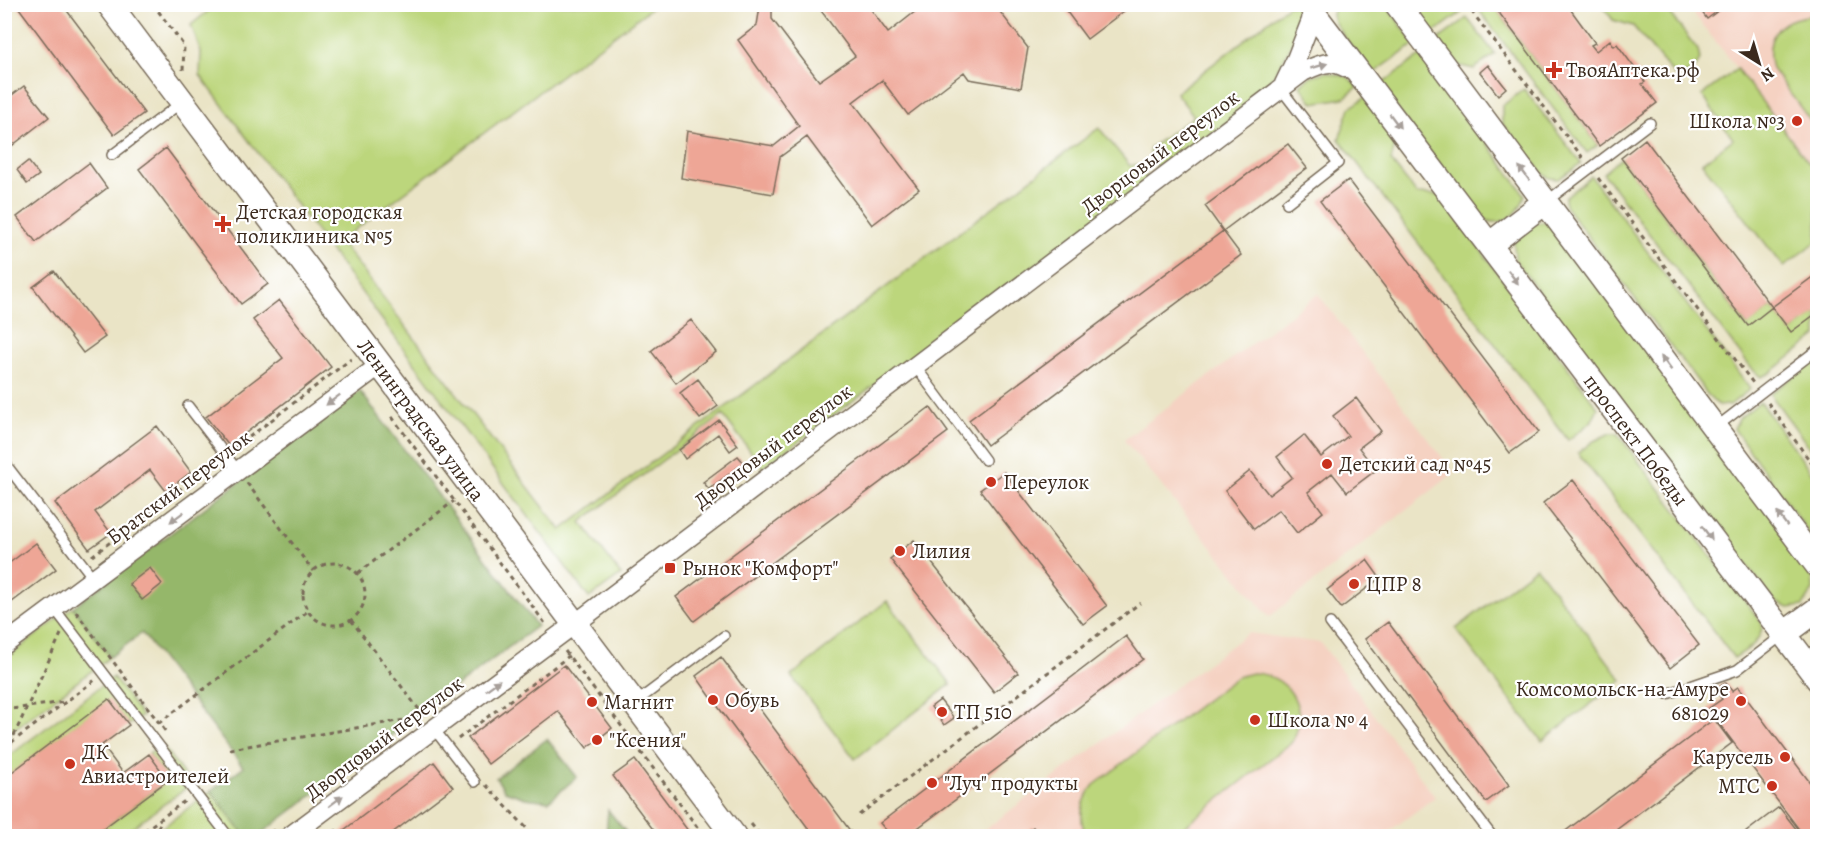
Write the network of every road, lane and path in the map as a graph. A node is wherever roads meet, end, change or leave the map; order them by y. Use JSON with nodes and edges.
{"nodes":[{"id":1,"x":109,"y":4,"type":"edge"},
{"id":2,"x":1397,"y":4,"type":"edge"},
{"id":3,"x":1466,"y":4,"type":"edge"},
{"id":4,"x":1315,"y":8,"type":"edge"},
{"id":5,"x":1360,"y":75,"type":"junction"},
{"id":6,"x":1281,"y":89,"type":"junction"},
{"id":7,"x":182,"y":102,"type":"junction"},
{"id":8,"x":1650,"y":123,"type":"dead end"},
{"id":9,"x":112,"y":155,"type":"dead end"},
{"id":10,"x":1590,"y":168,"type":"junction"},
{"id":11,"x":1287,"y":202,"type":"dead end"},
{"id":12,"x":1545,"y":202,"type":"junction"},
{"id":13,"x":1489,"y":245,"type":"junction"},
{"id":14,"x":1818,"y":349,"type":"edge"},
{"id":15,"x":915,"y":366,"type":"junction"},
{"id":16,"x":372,"y":371,"type":"junction"},
{"id":17,"x":1760,"y":393,"type":"junction"},
{"id":18,"x":188,"y":406,"type":"dead end"},
{"id":19,"x":388,"y":411,"type":"dead end"},
{"id":20,"x":1715,"y":429,"type":"junction"},
{"id":21,"x":226,"y":455,"type":"junction"},
{"id":22,"x":985,"y":460,"type":"dead end"},
{"id":23,"x":4,"y":462,"type":"edge"},
{"id":24,"x":1818,"y":472,"type":"edge"},
{"id":25,"x":240,"y":474,"type":"junction"},
{"id":26,"x":454,"y":501,"type":"junction"},
{"id":27,"x":82,"y":564,"type":"junction"},
{"id":28,"x":1818,"y":566,"type":"edge"},
{"id":29,"x":313,"y":571,"type":"junction"},
{"id":30,"x":358,"y":573,"type":"junction"},
{"id":31,"x":93,"y":579,"type":"junction"},
{"id":32,"x":1140,"y":603,"type":"dead end"},
{"id":33,"x":54,"y":608,"type":"junction"},
{"id":34,"x":1818,"y":609,"type":"edge"},
{"id":35,"x":308,"y":611,"type":"junction"},
{"id":36,"x":351,"y":620,"type":"junction"},
{"id":37,"x":65,"y":623,"type":"junction"},
{"id":38,"x":1330,"y":623,"type":"dead end"},
{"id":39,"x":565,"y":631,"type":"junction"},
{"id":40,"x":1784,"y":634,"type":"junction"},
{"id":41,"x":724,"y":636,"type":"dead end"},
{"id":42,"x":4,"y":645,"type":"edge"},
{"id":43,"x":569,"y":656,"type":"junction"},
{"id":44,"x":116,"y":664,"type":"junction"},
{"id":45,"x":104,"y":673,"type":"junction"},
{"id":46,"x":1818,"y":679,"type":"edge"},
{"id":47,"x":1667,"y":694,"type":"dead end"},
{"id":48,"x":67,"y":701,"type":"junction"},
{"id":49,"x":634,"y":704,"type":"junction"},
{"id":50,"x":27,"y":707,"type":"junction"},
{"id":51,"x":4,"y":710,"type":"edge"},
{"id":52,"x":434,"y":729,"type":"junction"},
{"id":53,"x":10,"y":744,"type":"junction"},
{"id":54,"x":448,"y":747,"type":"junction"},
{"id":55,"x":4,"y":748,"type":"edge"},
{"id":56,"x":230,"y":749,"type":"dead end"},
{"id":57,"x":478,"y":780,"type":"joint"},
{"id":58,"x":195,"y":793,"type":"junction"},
{"id":59,"x":860,"y":815,"type":"dead end"},
{"id":60,"x":162,"y":818,"type":"junction"},
{"id":61,"x":337,"y":830,"type":"dead end"},
{"id":62,"x":137,"y":837,"type":"edge"},
{"id":63,"x":154,"y":837,"type":"edge"},
{"id":64,"x":228,"y":837,"type":"edge"},
{"id":65,"x":290,"y":837,"type":"edge"},
{"id":66,"x":328,"y":837,"type":"edge"},
{"id":67,"x":534,"y":837,"type":"edge"},
{"id":68,"x":704,"y":837,"type":"edge"},
{"id":69,"x":734,"y":837,"type":"edge"},
{"id":70,"x":1492,"y":837,"type":"edge"}],
"edges":[{"from":1,"to":7,"type":"main road","name":"Ленинградская улица"},
{"from":12,"to":2,"type":"main road","one_way":true},
{"from":3,"to":10,"type":"path"},
{"from":4,"to":5,"type":"main road","name":"проспект Победы"},
{"from":4,"to":6,"type":"street","name":"Дворцовый переулок"},
{"from":6,"to":5,"type":"street","name":"Дворцовый переулок","one_way":true},
{"from":5,"to":13,"type":"main road","name":"проспект Победы","one_way":true},
{"from":6,"to":11,"type":"lane"},
{"from":6,"to":15,"type":"street","name":"Дворцовый переулок"},
{"from":7,"to":9,"type":"lane"},
{"from":7,"to":16,"type":"main road","name":"Ленинградская улица"},
{"from":8,"to":10,"type":"lane"},
{"from":10,"to":12,"type":"lane"},
{"from":10,"to":17,"type":"path"},
{"from":12,"to":13,"type":"main road"},
{"from":20,"to":12,"type":"main road","one_way":true},
{"from":13,"to":40,"type":"main road","name":"проспект Победы","one_way":true},
{"from":14,"to":17,"type":"lane"},
{"from":15,"to":22,"type":"lane"},
{"from":15,"to":39,"type":"street","name":"Дворцовый переулок"},
{"from":16,"to":21,"type":"path"},
{"from":16,"to":25,"type":"street","name":"Братский переулок","one_way":true},
{"from":16,"to":39,"type":"main road","name":"Ленинградская улица"},
{"from":17,"to":20,"type":"lane"},
{"from":17,"to":24,"type":"path"},
{"from":18,"to":21,"type":"lane"},
{"from":19,"to":26,"type":"path"},
{"from":28,"to":20,"type":"main road","one_way":true},
{"from":21,"to":25,"type":"lane"},
{"from":21,"to":27,"type":"path"},
{"from":23,"to":27,"type":"lane"},
{"from":25,"to":29,"type":"path"},
{"from":25,"to":31,"type":"street","name":"Братский переулок","one_way":true},
{"from":26,"to":30,"type":"path"},
{"from":26,"to":39,"type":"path"},
{"from":27,"to":31,"type":"lane"},
{"from":29,"to":30,"type":"path"},
{"from":29,"to":35,"type":"path"},
{"from":30,"to":36,"type":"path"},
{"from":31,"to":33,"type":"street","name":"Братский переулок"},
{"from":32,"to":59,"type":"path"},
{"from":33,"to":37,"type":"lane"},
{"from":33,"to":42,"type":"street","name":"Братский переулок"},
{"from":34,"to":40,"type":"main road"},
{"from":35,"to":36,"type":"path"},
{"from":35,"to":44,"type":"path"},
{"from":36,"to":56,"type":"path"},
{"from":37,"to":44,"type":"path"},
{"from":37,"to":45,"type":"lane"},
{"from":37,"to":50,"type":"path"},
{"from":38,"to":70,"type":"lane"},
{"from":39,"to":43,"type":"path"},
{"from":39,"to":49,"type":"main road","name":"Ленинградская улица"},
{"from":52,"to":39,"type":"street","name":"Дворцовый переулок","one_way":true},
{"from":40,"to":46,"type":"main road","name":"проспект Победы"},
{"from":40,"to":47,"type":"lane"},
{"from":41,"to":49,"type":"lane"},
{"from":43,"to":54,"type":"path"},
{"from":43,"to":68,"type":"path"},
{"from":44,"to":45,"type":"path"},
{"from":45,"to":48,"type":"path"},
{"from":45,"to":58,"type":"lane"},
{"from":48,"to":50,"type":"path"},
{"from":48,"to":53,"type":"path"},
{"from":49,"to":69,"type":"main road","name":"Ленинградская улица"},
{"from":50,"to":51,"type":"path"},
{"from":50,"to":53,"type":"path"},
{"from":52,"to":54,"type":"lane"},
{"from":65,"to":52,"type":"street","name":"Дворцовый переулок","one_way":true},
{"from":53,"to":55,"type":"path"},
{"from":54,"to":57,"type":"lane"},
{"from":57,"to":67,"type":"path"},
{"from":58,"to":60,"type":"path"},
{"from":58,"to":64,"type":"lane"},
{"from":60,"to":62,"type":"path"},
{"from":60,"to":63,"type":"path"},
{"from":61,"to":66,"type":"path"}]}
